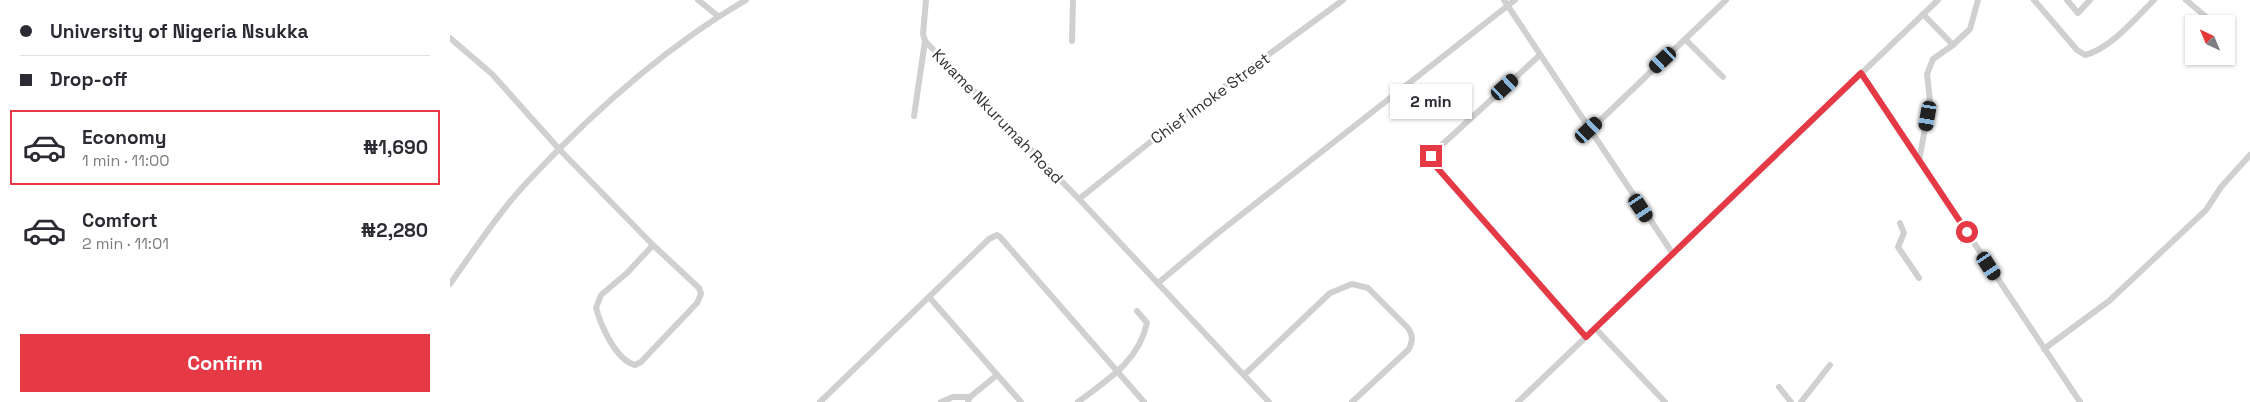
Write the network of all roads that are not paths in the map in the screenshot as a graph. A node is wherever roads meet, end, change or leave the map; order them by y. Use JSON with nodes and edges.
{"nodes":[{"id":1,"x":698,"y":0,"type":"edge"},
{"id":2,"x":746,"y":0,"type":"edge"},
{"id":3,"x":926,"y":0,"type":"edge"},
{"id":4,"x":1073,"y":0,"type":"edge"},
{"id":5,"x":1343,"y":0,"type":"edge"},
{"id":6,"x":1514,"y":0,"type":"edge"},
{"id":7,"x":1726,"y":0,"type":"edge"},
{"id":8,"x":1938,"y":0,"type":"edge"},
{"id":9,"x":1978,"y":0,"type":"edge"},
{"id":10,"x":2034,"y":0,"type":"edge"},
{"id":11,"x":2067,"y":0,"type":"edge"},
{"id":12,"x":2090,"y":0,"type":"edge"},
{"id":13,"x":2154,"y":0,"type":"edge"},
{"id":14,"x":2186,"y":0,"type":"edge"},
{"id":15,"x":1506,"y":3,"type":"edge"},
{"id":16,"x":1923,"y":14,"type":"junction"},
{"id":17,"x":2204,"y":15,"type":"edge"},
{"id":18,"x":718,"y":16,"type":"junction"},
{"id":19,"x":450,"y":38,"type":"edge"},
{"id":20,"x":1685,"y":39,"type":"junction"},
{"id":21,"x":925,"y":40,"type":"junction"},
{"id":22,"x":1072,"y":41,"type":"dead end"},
{"id":23,"x":1953,"y":45,"type":"junction"},
{"id":24,"x":1540,"y":55,"type":"junction"},
{"id":25,"x":1861,"y":73,"type":"junction"},
{"id":26,"x":1723,"y":77,"type":"dead end"},
{"id":27,"x":914,"y":116,"type":"dead end"},
{"id":28,"x":1589,"y":130,"type":"junction"},
{"id":29,"x":560,"y":150,"type":"junction"},
{"id":30,"x":2250,"y":155,"type":"edge"},
{"id":31,"x":1920,"y":160,"type":"junction"},
{"id":32,"x":1079,"y":199,"type":"junction"},
{"id":33,"x":1900,"y":223,"type":"dead end"},
{"id":34,"x":653,"y":246,"type":"junction"},
{"id":35,"x":1672,"y":254,"type":"junction"},
{"id":36,"x":1919,"y":278,"type":"dead end"},
{"id":37,"x":1158,"y":283,"type":"junction"},
{"id":38,"x":450,"y":284,"type":"edge"},
{"id":39,"x":929,"y":297,"type":"junction"},
{"id":40,"x":1137,"y":311,"type":"dead end"},
{"id":41,"x":1595,"y":328,"type":"junction"},
{"id":42,"x":1586,"y":337,"type":"junction"},
{"id":43,"x":2044,"y":349,"type":"junction"},
{"id":44,"x":1830,"y":364,"type":"dead end"},
{"id":45,"x":1117,"y":372,"type":"junction"},
{"id":46,"x":998,"y":375,"type":"junction"},
{"id":47,"x":1244,"y":375,"type":"junction"},
{"id":48,"x":1779,"y":387,"type":"dead end"},
{"id":49,"x":969,"y":399,"type":"edge"},
{"id":50,"x":820,"y":402,"type":"edge"},
{"id":51,"x":941,"y":402,"type":"edge"},
{"id":52,"x":1021,"y":402,"type":"edge"},
{"id":53,"x":1078,"y":402,"type":"edge"},
{"id":54,"x":1144,"y":402,"type":"edge"},
{"id":55,"x":1269,"y":402,"type":"edge"},
{"id":56,"x":1352,"y":402,"type":"edge"},
{"id":57,"x":1518,"y":402,"type":"edge"},
{"id":58,"x":1665,"y":402,"type":"edge"},
{"id":59,"x":1791,"y":402,"type":"edge"},
{"id":60,"x":1802,"y":402,"type":"edge"},
{"id":61,"x":2080,"y":402,"type":"edge"}],
"edges":[{"from":1,"to":18,"type":"street"},
{"from":2,"to":18,"type":"street"},
{"from":3,"to":21,"type":"street","name":"Kwame Nkurumah Road"},
{"from":4,"to":22,"type":"street"},
{"from":5,"to":32,"type":"street","name":"Chief Imoke Street"},
{"from":6,"to":15,"type":"street"},
{"from":7,"to":20,"type":"street"},
{"from":8,"to":16,"type":"street"},
{"from":9,"to":23,"type":"street"},
{"from":10,"to":13,"type":"street"},
{"from":11,"to":12,"type":"street"},
{"from":14,"to":17,"type":"street"},
{"from":15,"to":24,"type":"street"},
{"from":15,"to":37,"type":"street"},
{"from":16,"to":23,"type":"street"},
{"from":16,"to":25,"type":"street"},
{"from":18,"to":29,"type":"street"},
{"from":19,"to":29,"type":"street"},
{"from":20,"to":26,"type":"street"},
{"from":20,"to":28,"type":"street"},
{"from":21,"to":27,"type":"street"},
{"from":21,"to":32,"type":"street","name":"Kwame Nkurumah Road"},
{"from":23,"to":31,"type":"street"},
{"from":24,"to":28,"type":"street"},
{"from":24,"to":42,"type":"street"},
{"from":25,"to":31,"type":"street"},
{"from":25,"to":35,"type":"street"},
{"from":28,"to":35,"type":"street"},
{"from":29,"to":34,"type":"street"},
{"from":29,"to":38,"type":"street"},
{"from":30,"to":43,"type":"street"},
{"from":31,"to":43,"type":"street"},
{"from":32,"to":37,"type":"street","name":"Kwame Nkurumah Road"},
{"from":33,"to":36,"type":"street"},
{"from":34,"to":34,"type":"street"},
{"from":35,"to":41,"type":"street"},
{"from":37,"to":47,"type":"street","name":"Kwame Nkurumah Road"},
{"from":39,"to":45,"type":"street"},
{"from":39,"to":46,"type":"street"},
{"from":39,"to":50,"type":"street"},
{"from":40,"to":45,"type":"street"},
{"from":41,"to":42,"type":"street"},
{"from":41,"to":58,"type":"street"},
{"from":42,"to":57,"type":"street"},
{"from":43,"to":61,"type":"street"},
{"from":44,"to":60,"type":"street"},
{"from":45,"to":53,"type":"street"},
{"from":45,"to":54,"type":"street"},
{"from":46,"to":49,"type":"street"},
{"from":46,"to":52,"type":"street"},
{"from":47,"to":55,"type":"street","name":"Kwame Nkurumah Road"},
{"from":47,"to":56,"type":"street"},
{"from":48,"to":59,"type":"street"},
{"from":49,"to":51,"type":"street"}]}
